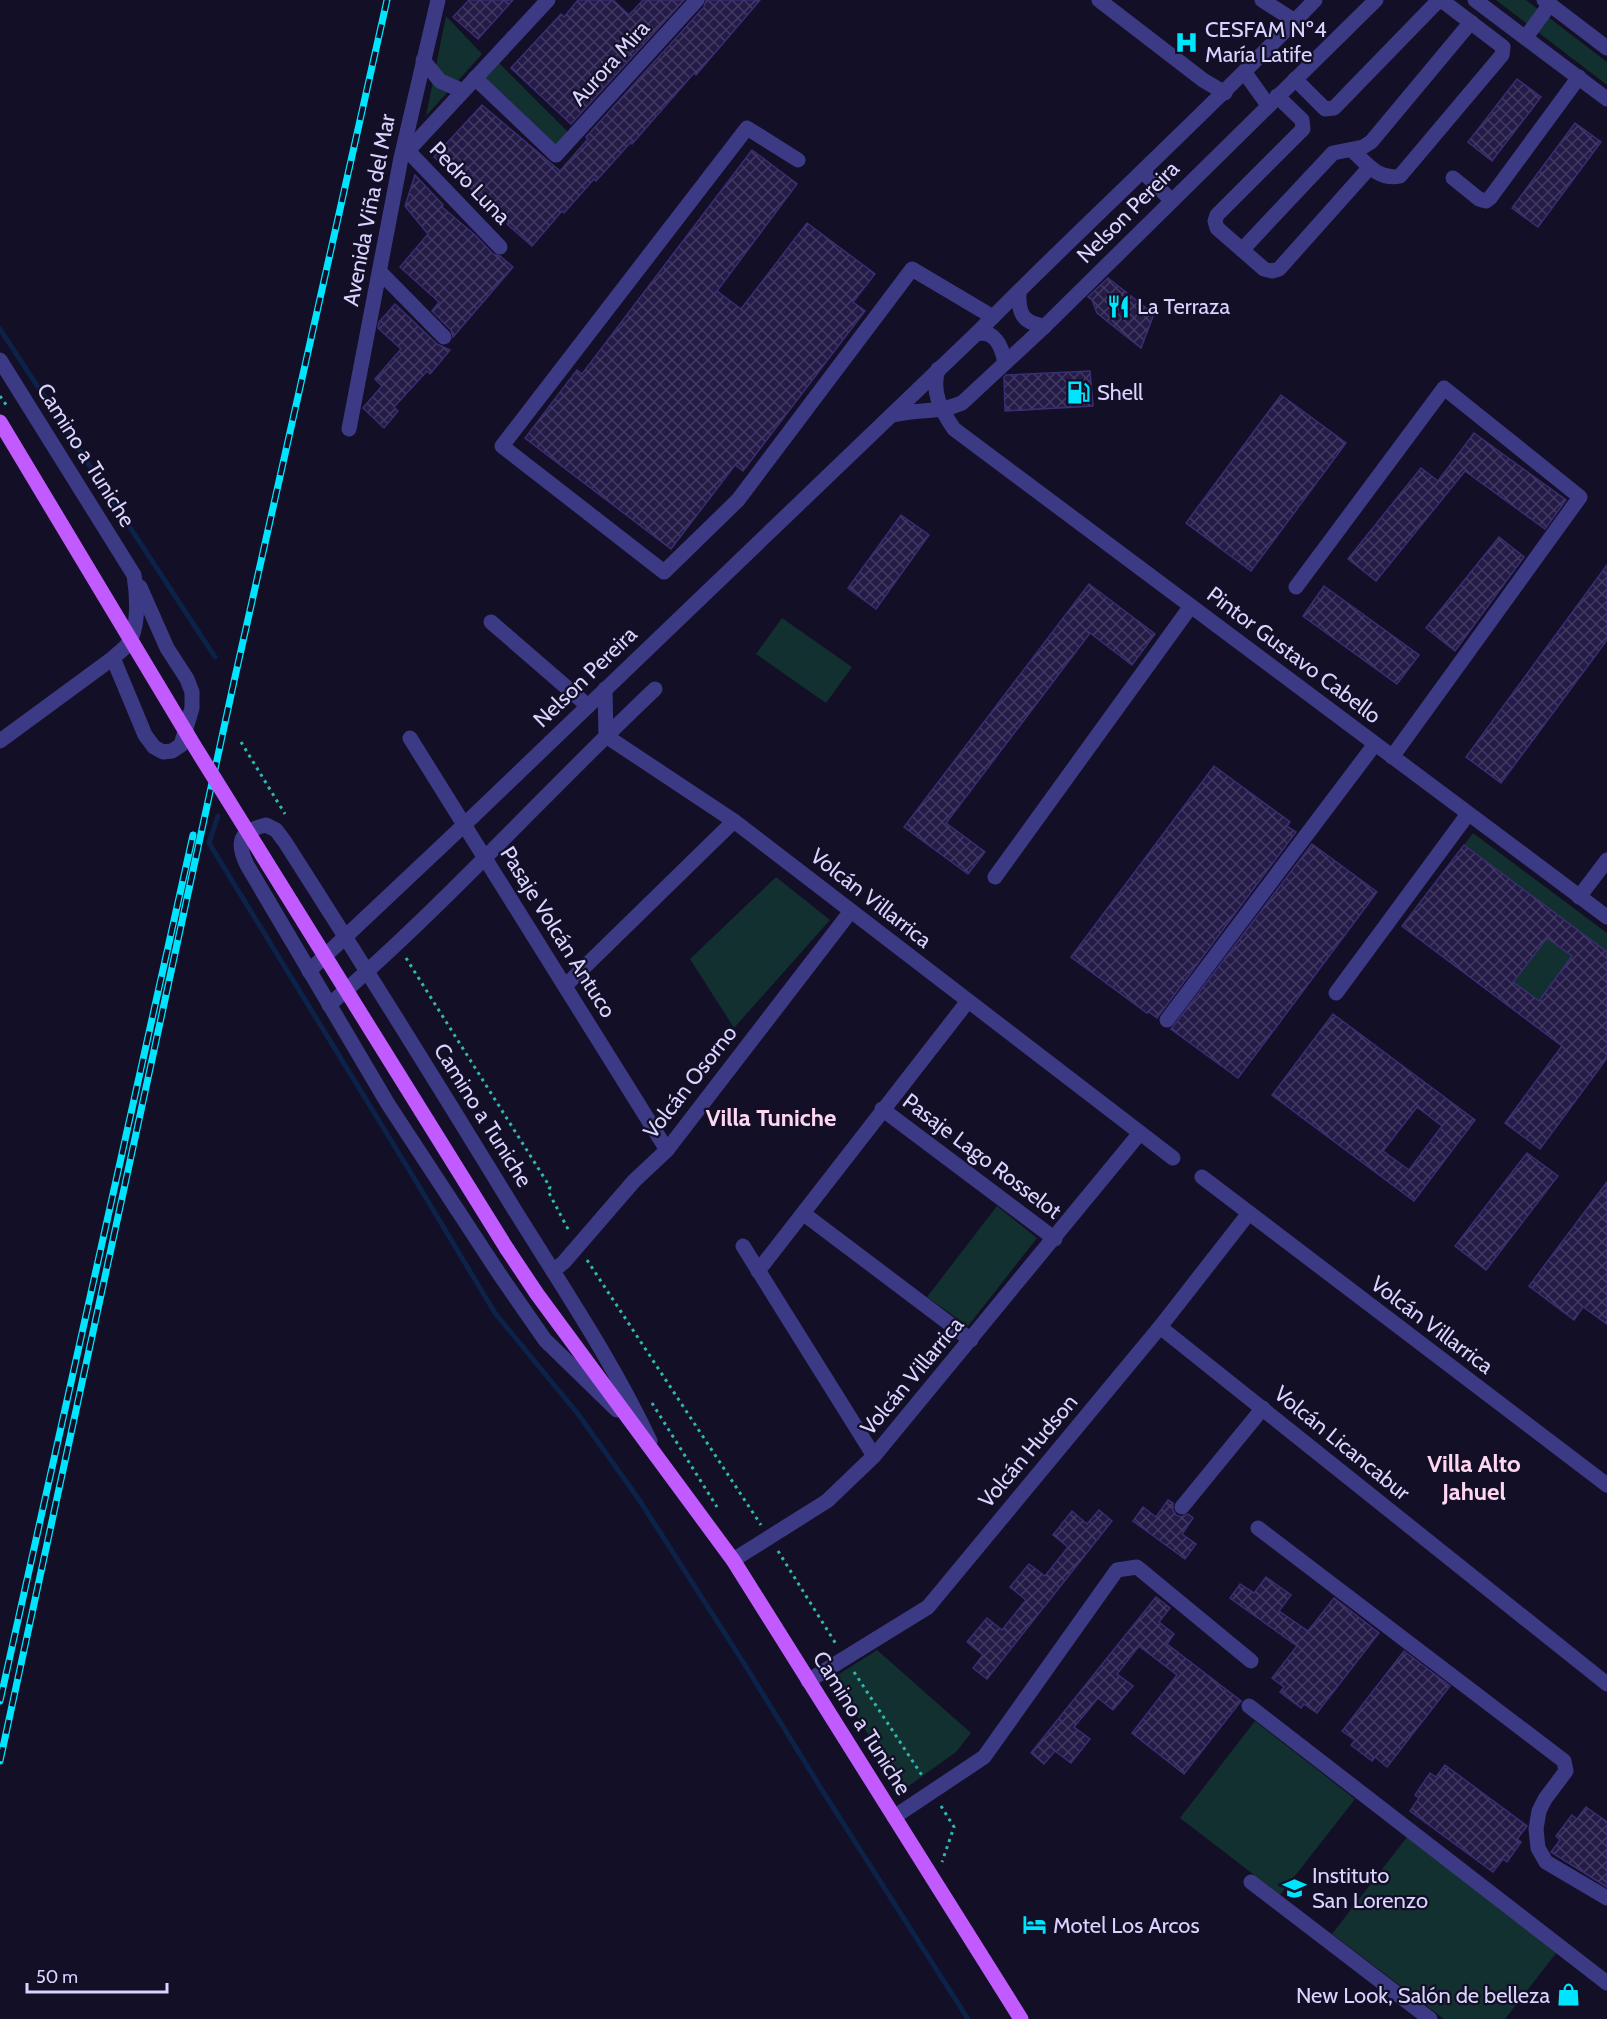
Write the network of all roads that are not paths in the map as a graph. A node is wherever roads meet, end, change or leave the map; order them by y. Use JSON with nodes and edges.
{"nodes":[{"id":1,"x":438,"y":0,"type":"edge"},
{"id":2,"x":548,"y":0,"type":"edge"},
{"id":3,"x":697,"y":0,"type":"edge"},
{"id":4,"x":1099,"y":0,"type":"edge"},
{"id":5,"x":1263,"y":0,"type":"edge"},
{"id":6,"x":1315,"y":0,"type":"edge"},
{"id":7,"x":1376,"y":0,"type":"edge"},
{"id":8,"x":1475,"y":0,"type":"edge"},
{"id":9,"x":1547,"y":2,"type":"edge"},
{"id":10,"x":1295,"y":21,"type":"junction"},
{"id":11,"x":1471,"y":22,"type":"junction"},
{"id":12,"x":1526,"y":37,"type":"junction"},
{"id":13,"x":1607,"y":48,"type":"edge"},
{"id":14,"x":423,"y":60,"type":"junction"},
{"id":15,"x":1245,"y":73,"type":"junction"},
{"id":16,"x":1579,"y":77,"type":"junction"},
{"id":17,"x":475,"y":78,"type":"junction"},
{"id":18,"x":1295,"y":79,"type":"junction"},
{"id":19,"x":463,"y":91,"type":"junction"},
{"id":20,"x":1225,"y":93,"type":"junction"},
{"id":21,"x":1607,"y":99,"type":"edge"},
{"id":22,"x":1273,"y":100,"type":"junction"},
{"id":23,"x":1352,"y":150,"type":"junction"},
{"id":24,"x":404,"y":154,"type":"junction"},
{"id":25,"x":798,"y":160,"type":"dead end"},
{"id":26,"x":1370,"y":167,"type":"junction"},
{"id":27,"x":1143,"y":172,"type":"junction"},
{"id":28,"x":1453,"y":178,"type":"dead end"},
{"id":29,"x":1171,"y":200,"type":"junction"},
{"id":30,"x":500,"y":247,"type":"dead end"},
{"id":31,"x":1242,"y":250,"type":"junction"},
{"id":32,"x":380,"y":272,"type":"junction"},
{"id":33,"x":1019,"y":291,"type":"junction"},
{"id":34,"x":993,"y":317,"type":"junction"},
{"id":35,"x":1045,"y":326,"type":"junction"},
{"id":36,"x":976,"y":334,"type":"junction"},
{"id":37,"x":444,"y":337,"type":"dead end"},
{"id":38,"x":0,"y":360,"type":"edge"},
{"id":39,"x":1005,"y":363,"type":"junction"},
{"id":40,"x":938,"y":369,"type":"junction"},
{"id":41,"x":942,"y":409,"type":"junction"},
{"id":42,"x":892,"y":416,"type":"junction"},
{"id":43,"x":0,"y":422,"type":"edge"},
{"id":44,"x":349,"y":429,"type":"dead end"},
{"id":45,"x":134,"y":575,"type":"junction"},
{"id":46,"x":1296,"y":586,"type":"dead end"},
{"id":47,"x":1191,"y":606,"type":"junction"},
{"id":48,"x":491,"y":622,"type":"dead end"},
{"id":49,"x":113,"y":658,"type":"junction"},
{"id":50,"x":605,"y":689,"type":"junction"},
{"id":51,"x":655,"y":689,"type":"dead end"},
{"id":52,"x":588,"y":706,"type":"junction"},
{"id":53,"x":606,"y":736,"type":"junction"},
{"id":54,"x":410,"y":738,"type":"dead end"},
{"id":55,"x":0,"y":741,"type":"edge"},
{"id":56,"x":1375,"y":744,"type":"junction"},
{"id":57,"x":1392,"y":757,"type":"junction"},
{"id":58,"x":1468,"y":814,"type":"junction"},
{"id":59,"x":734,"y":821,"type":"junction"},
{"id":60,"x":464,"y":825,"type":"junction"},
{"id":61,"x":485,"y":858,"type":"junction"},
{"id":62,"x":1607,"y":860,"type":"edge"},
{"id":63,"x":995,"y":877,"type":"dead end"},
{"id":64,"x":1579,"y":897,"type":"junction"},
{"id":65,"x":1604,"y":910,"type":"edge"},
{"id":66,"x":851,"y":911,"type":"junction"},
{"id":67,"x":346,"y":937,"type":"junction"},
{"id":68,"x":309,"y":971,"type":"junction"},
{"id":69,"x":368,"y":972,"type":"junction"},
{"id":70,"x":565,"y":986,"type":"junction"},
{"id":71,"x":1336,"y":993,"type":"dead end"},
{"id":72,"x":968,"y":1001,"type":"junction"},
{"id":73,"x":329,"y":1005,"type":"junction"},
{"id":74,"x":1167,"y":1020,"type":"dead end"},
{"id":75,"x":882,"y":1109,"type":"junction"},
{"id":76,"x":1140,"y":1133,"type":"junction"},
{"id":77,"x":668,"y":1150,"type":"junction"},
{"id":78,"x":1173,"y":1158,"type":"dead end"},
{"id":79,"x":1202,"y":1177,"type":"dead end"},
{"id":80,"x":1249,"y":1213,"type":"junction"},
{"id":81,"x":804,"y":1214,"type":"junction"},
{"id":82,"x":1054,"y":1239,"type":"junction"},
{"id":83,"x":743,"y":1246,"type":"dead end"},
{"id":84,"x":553,"y":1271,"type":"junction"},
{"id":85,"x":758,"y":1271,"type":"junction"},
{"id":86,"x":1160,"y":1327,"type":"junction"},
{"id":87,"x":971,"y":1340,"type":"junction"},
{"id":88,"x":1263,"y":1408,"type":"junction"},
{"id":89,"x":636,"y":1428,"type":"junction"},
{"id":90,"x":874,"y":1456,"type":"junction"},
{"id":91,"x":657,"y":1457,"type":"junction"},
{"id":92,"x":1607,"y":1485,"type":"edge"},
{"id":93,"x":1182,"y":1507,"type":"dead end"},
{"id":94,"x":1258,"y":1528,"type":"dead end"},
{"id":95,"x":733,"y":1560,"type":"junction"},
{"id":96,"x":1251,"y":1661,"type":"dead end"},
{"id":97,"x":808,"y":1681,"type":"junction"},
{"id":98,"x":1607,"y":1684,"type":"edge"},
{"id":99,"x":1249,"y":1706,"type":"dead end"},
{"id":100,"x":894,"y":1817,"type":"junction"},
{"id":101,"x":1251,"y":1882,"type":"dead end"},
{"id":102,"x":1607,"y":1898,"type":"edge"},
{"id":103,"x":1607,"y":1983,"type":"edge"},
{"id":104,"x":1021,"y":2019,"type":"edge"},
{"id":105,"x":1430,"y":2019,"type":"edge"}],
"edges":[{"from":1,"to":14,"type":"street","name":"Avenida Viña del Mar"},
{"from":2,"to":17,"type":"street"},
{"from":3,"to":17,"type":"street","name":"Aurora Mira"},
{"from":4,"to":20,"type":"street"},
{"from":5,"to":10,"type":"street"},
{"from":6,"to":10,"type":"street","name":"Nelson Pereira"},
{"from":7,"to":18,"type":"street","name":"Nelson Pereira"},
{"from":8,"to":12,"type":"street"},
{"from":9,"to":12,"type":"street"},
{"from":9,"to":13,"type":"street"},
{"from":10,"to":15,"type":"street","name":"Nelson Pereira"},
{"from":11,"to":18,"type":"street"},
{"from":11,"to":23,"type":"street"},
{"from":11,"to":26,"type":"street"},
{"from":12,"to":16,"type":"street"},
{"from":14,"to":19,"type":"street"},
{"from":14,"to":24,"type":"street","name":"Avenida Viña del Mar"},
{"from":15,"to":20,"type":"street","name":"Nelson Pereira"},
{"from":15,"to":22,"type":"street"},
{"from":16,"to":21,"type":"street"},
{"from":16,"to":28,"type":"street"},
{"from":17,"to":19,"type":"street"},
{"from":18,"to":22,"type":"street","name":"Nelson Pereira"},
{"from":19,"to":24,"type":"street"},
{"from":20,"to":27,"type":"street","name":"Nelson Pereira"},
{"from":22,"to":29,"type":"street","name":"Nelson Pereira"},
{"from":22,"to":31,"type":"street"},
{"from":23,"to":26,"type":"street"},
{"from":23,"to":31,"type":"street"},
{"from":24,"to":30,"type":"street","name":"Pedro Luna"},
{"from":24,"to":32,"type":"street","name":"Avenida Viña del Mar"},
{"from":25,"to":34,"type":"street"},
{"from":26,"to":31,"type":"street"},
{"from":27,"to":29,"type":"street"},
{"from":27,"to":33,"type":"street","name":"Nelson Pereira"},
{"from":29,"to":35,"type":"street","name":"Nelson Pereira"},
{"from":32,"to":37,"type":"street"},
{"from":32,"to":44,"type":"street","name":"Avenida Viña del Mar"},
{"from":33,"to":34,"type":"street","name":"Nelson Pereira"},
{"from":33,"to":35,"type":"street"},
{"from":34,"to":36,"type":"street","name":"Nelson Pereira"},
{"from":35,"to":39,"type":"street","name":"Nelson Pereira"},
{"from":36,"to":39,"type":"street"},
{"from":36,"to":40,"type":"street","name":"Nelson Pereira"},
{"from":38,"to":45,"type":"street","name":"Camino a Tuniche"},
{"from":39,"to":41,"type":"street","name":"Nelson Pereira"},
{"from":40,"to":41,"type":"street"},
{"from":40,"to":42,"type":"street","name":"Nelson Pereira"},
{"from":41,"to":42,"type":"street","name":"Nelson Pereira"},
{"from":41,"to":47,"type":"street","name":"Pintor Gustavo Cabello"},
{"from":42,"to":50,"type":"street","name":"Nelson Pereira"},
{"from":43,"to":89,"type":"main road","name":"Camino a Tuniche","bridge":true},
{"from":45,"to":49,"type":"street","name":"Camino a Tuniche"},
{"from":45,"to":49,"type":"street","name":"Camino a Tuniche"},
{"from":46,"to":57,"type":"street"},
{"from":47,"to":56,"type":"street","name":"Pintor Gustavo Cabello"},
{"from":47,"to":63,"type":"street"},
{"from":48,"to":52,"type":"street"},
{"from":49,"to":55,"type":"street"},
{"from":50,"to":52,"type":"street","name":"Nelson Pereira"},
{"from":50,"to":53,"type":"street"},
{"from":51,"to":53,"type":"street"},
{"from":52,"to":60,"type":"street","name":"Nelson Pereira"},
{"from":53,"to":59,"type":"street","name":"Volcán Villarrica"},
{"from":53,"to":61,"type":"street"},
{"from":54,"to":60,"type":"street","name":"Pasaje Volcán Antuco"},
{"from":56,"to":57,"type":"street","name":"Pintor Gustavo Cabello"},
{"from":56,"to":74,"type":"street"},
{"from":57,"to":58,"type":"street","name":"Pintor Gustavo Cabello"},
{"from":58,"to":64,"type":"street","name":"Pintor Gustavo Cabello"},
{"from":58,"to":71,"type":"street"},
{"from":59,"to":66,"type":"street","name":"Volcán Villarrica"},
{"from":59,"to":70,"type":"street"},
{"from":60,"to":61,"type":"street","name":"Pasaje Volcán Antuco"},
{"from":60,"to":67,"type":"street","name":"Nelson Pereira"},
{"from":61,"to":69,"type":"street"},
{"from":61,"to":70,"type":"street","name":"Pasaje Volcán Antuco"},
{"from":62,"to":64,"type":"street"},
{"from":64,"to":65,"type":"street","name":"Pintor Gustavo Cabello"},
{"from":66,"to":72,"type":"street","name":"Volcán Villarrica"},
{"from":66,"to":77,"type":"street","name":"Volcán Osorno"},
{"from":67,"to":68,"type":"street","name":"Nelson Pereira"},
{"from":67,"to":68,"type":"street","name":"Camino a Tuniche"},
{"from":67,"to":69,"type":"street","name":"Camino a Tuniche"},
{"from":68,"to":73,"type":"street","name":"Camino a Tuniche"},
{"from":69,"to":73,"type":"street"},
{"from":69,"to":84,"type":"street","name":"Camino a Tuniche"},
{"from":70,"to":77,"type":"street","name":"Pasaje Volcán Antuco"},
{"from":72,"to":75,"type":"street"},
{"from":72,"to":76,"type":"street","name":"Volcán Villarrica"},
{"from":73,"to":89,"type":"street","name":"Camino a Tuniche"},
{"from":75,"to":81,"type":"street"},
{"from":75,"to":82,"type":"street","name":"Pasaje Lago Rosselot"},
{"from":76,"to":78,"type":"street","name":"Volcán Villarrica"},
{"from":76,"to":82,"type":"street","name":"Volcán Villarrica"},
{"from":77,"to":84,"type":"street","name":"Volcán Osorno"},
{"from":79,"to":80,"type":"street","name":"Volcán Villarrica"},
{"from":80,"to":86,"type":"street","name":"Volcán Hudson"},
{"from":80,"to":92,"type":"street","name":"Volcán Villarrica"},
{"from":81,"to":85,"type":"street"},
{"from":81,"to":87,"type":"street"},
{"from":82,"to":87,"type":"street","name":"Volcán Villarrica"},
{"from":83,"to":85,"type":"street"},
{"from":84,"to":91,"type":"street","name":"Camino a Tuniche"},
{"from":85,"to":90,"type":"street"},
{"from":86,"to":88,"type":"street","name":"Volcán Licancabur"},
{"from":86,"to":97,"type":"street","name":"Volcán Hudson"},
{"from":87,"to":90,"type":"street","name":"Volcán Villarrica"},
{"from":88,"to":93,"type":"street"},
{"from":88,"to":98,"type":"street","name":"Volcán Licancabur"},
{"from":89,"to":91,"type":"main road","name":"Camino a Tuniche"},
{"from":90,"to":95,"type":"street","name":"Volcán Villarrica"},
{"from":91,"to":95,"type":"main road","name":"Camino a Tuniche"},
{"from":94,"to":102,"type":"street"},
{"from":95,"to":97,"type":"main road","name":"Camino a Tuniche"},
{"from":96,"to":100,"type":"street"},
{"from":97,"to":100,"type":"main road","name":"Camino a Tuniche"},
{"from":99,"to":103,"type":"street"},
{"from":100,"to":104,"type":"main road","name":"Camino a Tuniche"},
{"from":101,"to":105,"type":"street"}]}
